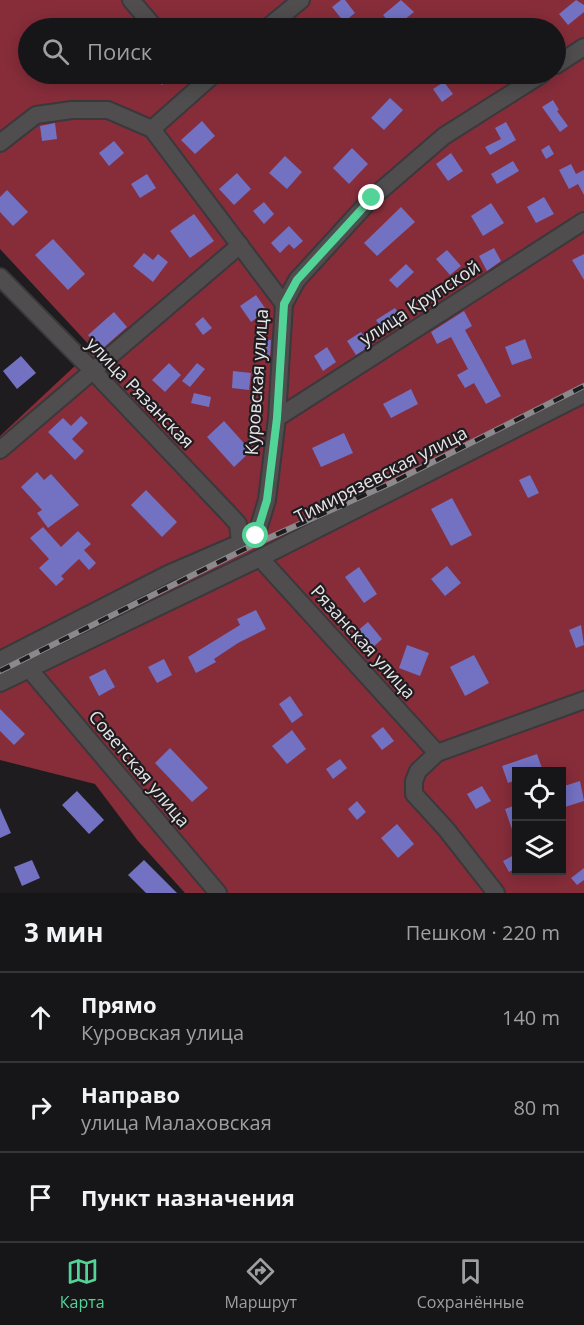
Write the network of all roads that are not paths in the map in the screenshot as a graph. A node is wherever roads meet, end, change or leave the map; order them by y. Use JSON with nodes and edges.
{"nodes":[{"id":1,"x":131,"y":0,"type":"edge"},
{"id":2,"x":300,"y":0,"type":"edge"},
{"id":3,"x":146,"y":18,"type":"edge"},
{"id":4,"x":279,"y":18,"type":"edge"},
{"id":5,"x":584,"y":46,"type":"edge"},
{"id":6,"x":566,"y":58,"type":"edge"},
{"id":7,"x":196,"y":84,"type":"edge"},
{"id":8,"x":526,"y":84,"type":"edge"},
{"id":9,"x":152,"y":129,"type":"junction"},
{"id":10,"x":0,"y":143,"type":"edge"},
{"id":11,"x":584,"y":221,"type":"edge"},
{"id":12,"x":240,"y":245,"type":"junction"},
{"id":13,"x":0,"y":277,"type":"edge"},
{"id":14,"x":284,"y":304,"type":"junction"},
{"id":15,"x":92,"y":370,"type":"junction"},
{"id":16,"x":584,"y":394,"type":"edge"},
{"id":17,"x":277,"y":418,"type":"junction"},
{"id":18,"x":0,"y":450,"type":"edge"},
{"id":19,"x":240,"y":542,"type":"junction"},
{"id":20,"x":260,"y":558,"type":"junction"},
{"id":21,"x":0,"y":660,"type":"edge"},
{"id":22,"x":30,"y":670,"type":"junction"},
{"id":23,"x":0,"y":683,"type":"edge"},
{"id":24,"x":584,"y":700,"type":"edge"},
{"id":25,"x":437,"y":753,"type":"junction"},
{"id":26,"x":218,"y":893,"type":"edge"},
{"id":27,"x":496,"y":893,"type":"edge"}],
"edges":[{"from":1,"to":3,"type":"street"},
{"from":2,"to":4,"type":"street"},
{"from":5,"to":6,"type":"street"},
{"from":7,"to":9,"type":"street"},
{"from":8,"to":14,"type":"street"},
{"from":9,"to":10,"type":"street"},
{"from":9,"to":12,"type":"street","name":"Куровская улица"},
{"from":11,"to":17,"type":"street","name":"улица Крупской"},
{"from":12,"to":14,"type":"street","name":"Куровская улица"},
{"from":12,"to":15,"type":"street"},
{"from":13,"to":15,"type":"street","name":"улица Рязанская"},
{"from":14,"to":17,"type":"street","name":"Куровская улица"},
{"from":15,"to":18,"type":"street"},
{"from":15,"to":19,"type":"street","name":"улица Рязанская"},
{"from":16,"to":20,"type":"street","name":"Тимирязевская улица"},
{"from":17,"to":19,"type":"street","name":"Куровская улица"},
{"from":19,"to":21,"type":"street"},
{"from":20,"to":22,"type":"street","name":"Тимирязевская улица"},
{"from":20,"to":25,"type":"street","name":"Рязанская улица"},
{"from":22,"to":23,"type":"street","name":"Тимирязевская улица"},
{"from":22,"to":26,"type":"street","name":"Советская улица"},
{"from":24,"to":25,"type":"street"},
{"from":25,"to":27,"type":"street"}]}
